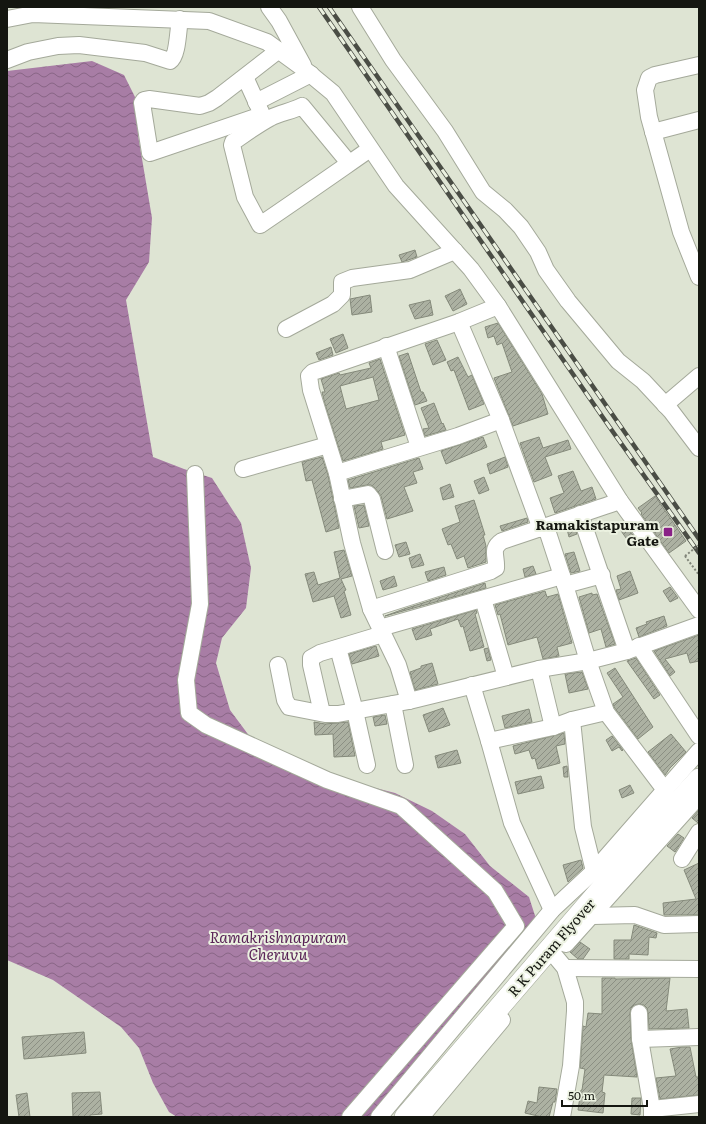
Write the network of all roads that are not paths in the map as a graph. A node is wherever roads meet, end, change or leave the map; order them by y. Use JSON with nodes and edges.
{"nodes":[{"id":1,"x":269,"y":7,"type":"edge"},
{"id":2,"x":360,"y":7,"type":"edge"},
{"id":3,"x":33,"y":10,"type":"edge"},
{"id":4,"x":7,"y":19,"type":"edge"},
{"id":5,"x":180,"y":20,"type":"junction"},
{"id":6,"x":279,"y":50,"type":"junction"},
{"id":7,"x":7,"y":60,"type":"edge"},
{"id":8,"x":699,"y":65,"type":"edge"},
{"id":9,"x":308,"y":71,"type":"junction"},
{"id":10,"x":244,"y":77,"type":"junction"},
{"id":11,"x":256,"y":102,"type":"junction"},
{"id":12,"x":699,"y":120,"type":"edge"},
{"id":13,"x":653,"y":132,"type":"junction"},
{"id":14,"x":370,"y":149,"type":"junction"},
{"id":15,"x":349,"y":163,"type":"junction"},
{"id":16,"x":455,"y":251,"type":"junction"},
{"id":17,"x":699,"y":277,"type":"edge"},
{"id":18,"x":498,"y":306,"type":"junction"},
{"id":19,"x":459,"y":322,"type":"junction"},
{"id":20,"x":286,"y":329,"type":"dead end"},
{"id":21,"x":386,"y":346,"type":"junction"},
{"id":22,"x":699,"y":376,"type":"edge"},
{"id":23,"x":666,"y":405,"type":"junction"},
{"id":24,"x":501,"y":420,"type":"junction"},
{"id":25,"x":328,"y":445,"type":"junction"},
{"id":26,"x":419,"y":447,"type":"junction"},
{"id":27,"x":699,"y":448,"type":"edge"},
{"id":28,"x":243,"y":469,"type":"dead end"},
{"id":29,"x":337,"y":473,"type":"junction"},
{"id":30,"x":195,"y":474,"type":"dead end"},
{"id":31,"x":342,"y":499,"type":"junction"},
{"id":32,"x":620,"y":501,"type":"junction"},
{"id":33,"x":580,"y":514,"type":"junction"},
{"id":34,"x":543,"y":528,"type":"junction"},
{"id":35,"x":385,"y":550,"type":"dead end"},
{"id":36,"x":602,"y":575,"type":"junction"},
{"id":37,"x":564,"y":581,"type":"junction"},
{"id":38,"x":483,"y":599,"type":"junction"},
{"id":39,"x":371,"y":609,"type":"junction"},
{"id":40,"x":699,"y":610,"type":"edge"},
{"id":41,"x":699,"y":625,"type":"edge"},
{"id":42,"x":381,"y":631,"type":"junction"},
{"id":43,"x":338,"y":648,"type":"junction"},
{"id":44,"x":633,"y":649,"type":"junction"},
{"id":45,"x":588,"y":661,"type":"junction"},
{"id":46,"x":278,"y":665,"type":"dead end"},
{"id":47,"x":540,"y":669,"type":"junction"},
{"id":48,"x":506,"y":677,"type":"junction"},
{"id":49,"x":472,"y":685,"type":"junction"},
{"id":50,"x":409,"y":701,"type":"junction"},
{"id":51,"x":393,"y":704,"type":"junction"},
{"id":52,"x":355,"y":711,"type":"junction"},
{"id":53,"x":606,"y":712,"type":"junction"},
{"id":54,"x":322,"y":713,"type":"junction"},
{"id":55,"x":572,"y":720,"type":"junction"},
{"id":56,"x":553,"y":727,"type":"junction"},
{"id":57,"x":699,"y":736,"type":"edge"},
{"id":58,"x":489,"y":741,"type":"junction"},
{"id":59,"x":699,"y":751,"type":"edge"},
{"id":60,"x":368,"y":765,"type":"dead end"},
{"id":61,"x":405,"y":765,"type":"dead end"},
{"id":62,"x":699,"y":779,"type":"edge"},
{"id":63,"x":665,"y":790,"type":"junction"},
{"id":64,"x":699,"y":796,"type":"edge"},
{"id":65,"x":699,"y":832,"type":"edge"},
{"id":66,"x":682,"y":859,"type":"dead end"},
{"id":67,"x":594,"y":871,"type":"junction"},
{"id":68,"x":552,"y":910,"type":"junction"},
{"id":69,"x":593,"y":916,"type":"junction"},
{"id":70,"x":699,"y":924,"type":"edge"},
{"id":71,"x":516,"y":926,"type":"junction"},
{"id":72,"x":528,"y":938,"type":"junction"},
{"id":73,"x":560,"y":962,"type":"junction"},
{"id":74,"x":699,"y":970,"type":"edge"},
{"id":75,"x":639,"y":1013,"type":"dead end"},
{"id":76,"x":699,"y":1037,"type":"edge"},
{"id":77,"x":640,"y":1039,"type":"junction"},
{"id":78,"x":699,"y":1104,"type":"edge"},
{"id":79,"x":652,"y":1113,"type":"edge"},
{"id":80,"x":350,"y":1117,"type":"edge"},
{"id":81,"x":379,"y":1117,"type":"edge"},
{"id":82,"x":405,"y":1117,"type":"edge"},
{"id":83,"x":421,"y":1117,"type":"edge"},
{"id":84,"x":562,"y":1117,"type":"edge"}],
"edges":[{"from":1,"to":9,"type":"street"},
{"from":2,"to":23,"type":"street"},
{"from":3,"to":4,"type":"street"},
{"from":3,"to":5,"type":"street"},
{"from":5,"to":6,"type":"street"},
{"from":5,"to":7,"type":"street"},
{"from":6,"to":9,"type":"street"},
{"from":6,"to":10,"type":"street"},
{"from":8,"to":13,"type":"street"},
{"from":9,"to":11,"type":"street"},
{"from":9,"to":14,"type":"street"},
{"from":10,"to":11,"type":"street"},
{"from":10,"to":11,"type":"street"},
{"from":12,"to":13,"type":"street"},
{"from":13,"to":17,"type":"street"},
{"from":14,"to":15,"type":"street"},
{"from":14,"to":16,"type":"street"},
{"from":15,"to":15,"type":"street"},
{"from":16,"to":18,"type":"street"},
{"from":16,"to":20,"type":"street"},
{"from":18,"to":19,"type":"street"},
{"from":18,"to":32,"type":"street"},
{"from":19,"to":21,"type":"street"},
{"from":19,"to":24,"type":"street"},
{"from":21,"to":25,"type":"street"},
{"from":21,"to":26,"type":"street"},
{"from":22,"to":23,"type":"street"},
{"from":23,"to":27,"type":"street"},
{"from":24,"to":26,"type":"street"},
{"from":24,"to":34,"type":"street"},
{"from":25,"to":28,"type":"street"},
{"from":25,"to":29,"type":"street"},
{"from":26,"to":29,"type":"street"},
{"from":29,"to":31,"type":"street"},
{"from":30,"to":71,"type":"street"},
{"from":31,"to":35,"type":"street"},
{"from":31,"to":39,"type":"street"},
{"from":32,"to":33,"type":"street"},
{"from":32,"to":40,"type":"street"},
{"from":33,"to":34,"type":"street"},
{"from":33,"to":36,"type":"street"},
{"from":34,"to":37,"type":"street"},
{"from":34,"to":39,"type":"street"},
{"from":36,"to":37,"type":"street"},
{"from":36,"to":44,"type":"street"},
{"from":37,"to":38,"type":"street"},
{"from":37,"to":45,"type":"street"},
{"from":38,"to":42,"type":"street"},
{"from":38,"to":48,"type":"street"},
{"from":39,"to":42,"type":"street"},
{"from":41,"to":44,"type":"street"},
{"from":42,"to":43,"type":"street"},
{"from":42,"to":50,"type":"street"},
{"from":43,"to":52,"type":"street"},
{"from":43,"to":54,"type":"street"},
{"from":44,"to":45,"type":"street"},
{"from":44,"to":57,"type":"street"},
{"from":45,"to":47,"type":"street"},
{"from":45,"to":53,"type":"street"},
{"from":46,"to":54,"type":"street"},
{"from":47,"to":48,"type":"street"},
{"from":47,"to":56,"type":"street"},
{"from":48,"to":49,"type":"street"},
{"from":49,"to":50,"type":"street"},
{"from":49,"to":58,"type":"street"},
{"from":50,"to":51,"type":"street"},
{"from":51,"to":52,"type":"street"},
{"from":51,"to":61,"type":"street"},
{"from":52,"to":54,"type":"street"},
{"from":52,"to":60,"type":"street"},
{"from":53,"to":55,"type":"street"},
{"from":53,"to":63,"type":"street"},
{"from":55,"to":56,"type":"street"},
{"from":55,"to":67,"type":"street"},
{"from":56,"to":58,"type":"street"},
{"from":58,"to":68,"type":"street"},
{"from":59,"to":63,"type":"street"},
{"from":62,"to":82,"type":"main road","name":"R K Puram Flyover"},
{"from":63,"to":67,"type":"street"},
{"from":64,"to":69,"type":"street"},
{"from":65,"to":66,"type":"street"},
{"from":67,"to":68,"type":"street"},
{"from":68,"to":72,"type":"street"},
{"from":69,"to":70,"type":"street"},
{"from":69,"to":73,"type":"street"},
{"from":71,"to":72,"type":"street"},
{"from":71,"to":80,"type":"street"},
{"from":72,"to":81,"type":"street"},
{"from":73,"to":74,"type":"street"},
{"from":73,"to":83,"type":"street"},
{"from":73,"to":84,"type":"street"},
{"from":75,"to":77,"type":"street"},
{"from":76,"to":77,"type":"street"},
{"from":77,"to":79,"type":"street"},
{"from":78,"to":79,"type":"street"}]}
